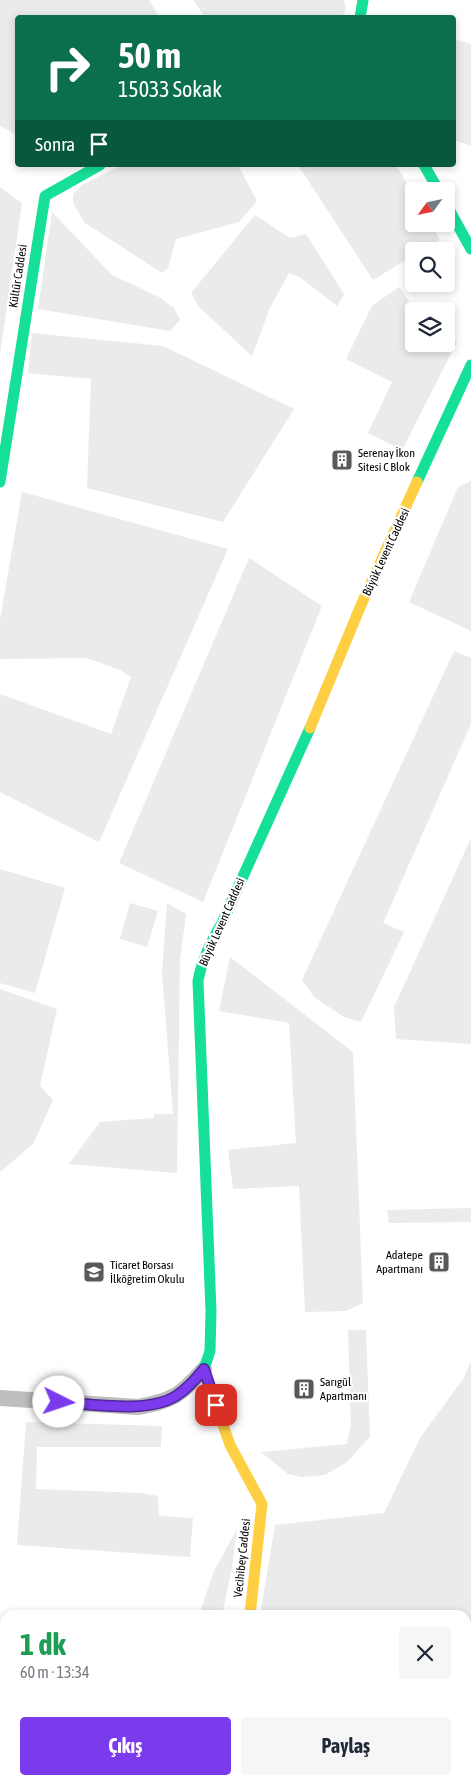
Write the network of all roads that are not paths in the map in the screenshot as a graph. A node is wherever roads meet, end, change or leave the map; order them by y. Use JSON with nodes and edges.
{"nodes":[{"id":1,"x":363,"y":0,"type":"edge"},
{"id":2,"x":360,"y":15,"type":"edge"},
{"id":3,"x":96,"y":167,"type":"edge"},
{"id":4,"x":425,"y":167,"type":"edge"},
{"id":5,"x":434,"y":182,"type":"edge"},
{"id":6,"x":455,"y":220,"type":"edge"},
{"id":7,"x":471,"y":249,"type":"edge"},
{"id":8,"x":471,"y":365,"type":"edge"},
{"id":9,"x":0,"y":482,"type":"edge"},
{"id":10,"x":204,"y":1369,"type":"junction"},
{"id":11,"x":0,"y":1398,"type":"edge"},
{"id":12,"x":251,"y":1610,"type":"edge"}],
"edges":[{"from":1,"to":2,"type":"street"},
{"from":3,"to":9,"type":"street","name":"Kültür Caddesi"},
{"from":4,"to":5,"type":"street"},
{"from":6,"to":7,"type":"street"},
{"from":8,"to":10,"type":"street","name":"Büyük Levent Caddesi"},
{"from":10,"to":11,"type":"street","name":"Büyük Levent Caddesi"},
{"from":10,"to":12,"type":"street","name":"Vecihibey Caddesi"}]}
